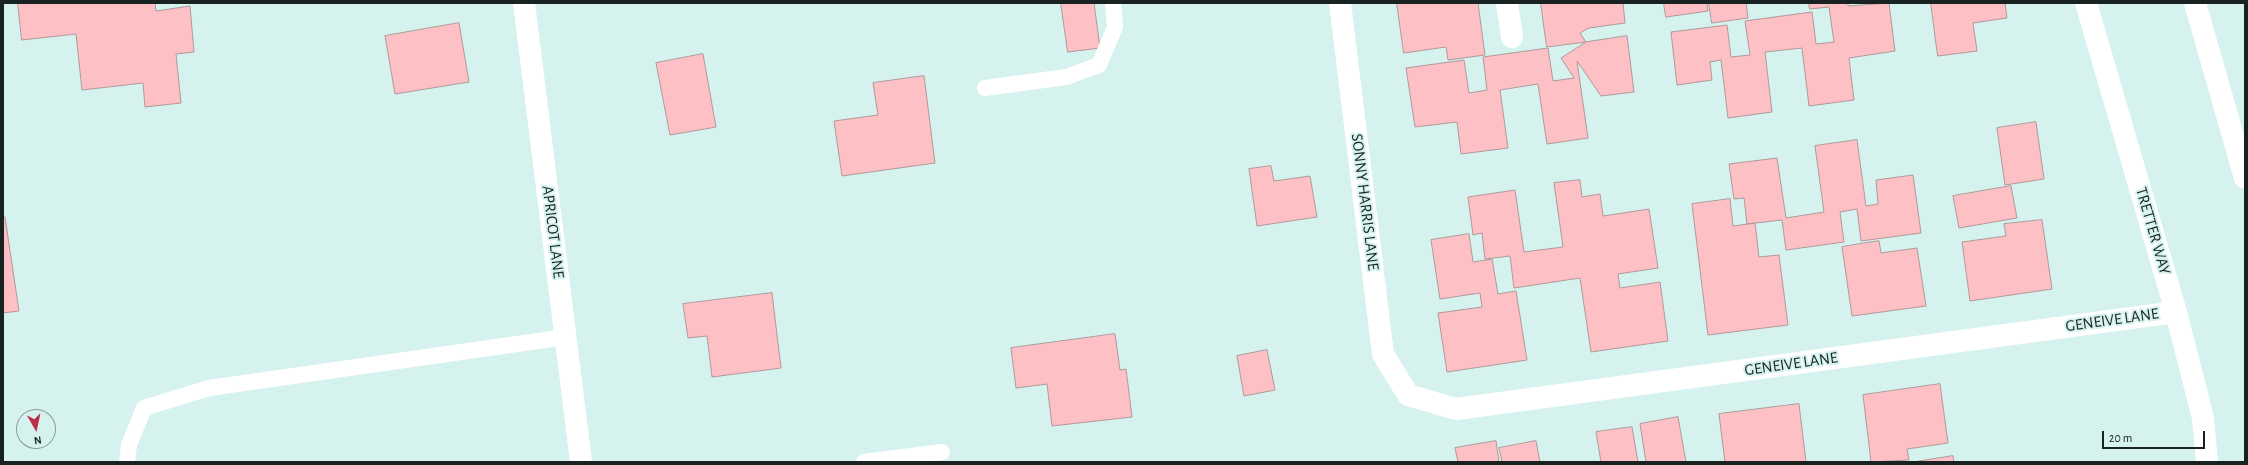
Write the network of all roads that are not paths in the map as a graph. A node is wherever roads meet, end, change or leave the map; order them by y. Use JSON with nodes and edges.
{"nodes":[{"id":1,"x":524,"y":3,"type":"edge"},
{"id":2,"x":1112,"y":3,"type":"edge"},
{"id":3,"x":1340,"y":3,"type":"edge"},
{"id":4,"x":1507,"y":3,"type":"edge"},
{"id":5,"x":2086,"y":3,"type":"edge"},
{"id":6,"x":2195,"y":3,"type":"edge"},
{"id":7,"x":1512,"y":37,"type":"dead end"},
{"id":8,"x":985,"y":88,"type":"dead end"},
{"id":9,"x":2245,"y":178,"type":"edge"},
{"id":10,"x":2176,"y":312,"type":"junction"},
{"id":11,"x":566,"y":337,"type":"junction"},
{"id":12,"x":1408,"y":395,"type":"joint"},
{"id":13,"x":942,"y":452,"type":"dead end"},
{"id":14,"x":127,"y":462,"type":"edge"},
{"id":15,"x":581,"y":462,"type":"edge"},
{"id":16,"x":864,"y":462,"type":"edge"},
{"id":17,"x":2207,"y":462,"type":"edge"}],
"edges":[{"from":1,"to":11,"type":"street","name":"APRICOT LANE"},
{"from":2,"to":8,"type":"lane"},
{"from":3,"to":12,"type":"street","name":"SONNY HARRIS LANE"},
{"from":4,"to":7,"type":"street"},
{"from":5,"to":10,"type":"street","name":"TRETTER WAY"},
{"from":6,"to":9,"type":"street"},
{"from":10,"to":12,"type":"street","name":"GENEIVE LANE"},
{"from":10,"to":17,"type":"street","name":"TRETTER WAY"},
{"from":11,"to":14,"type":"lane"},
{"from":11,"to":15,"type":"street","name":"APRICOT LANE"},
{"from":13,"to":16,"type":"lane"}]}
